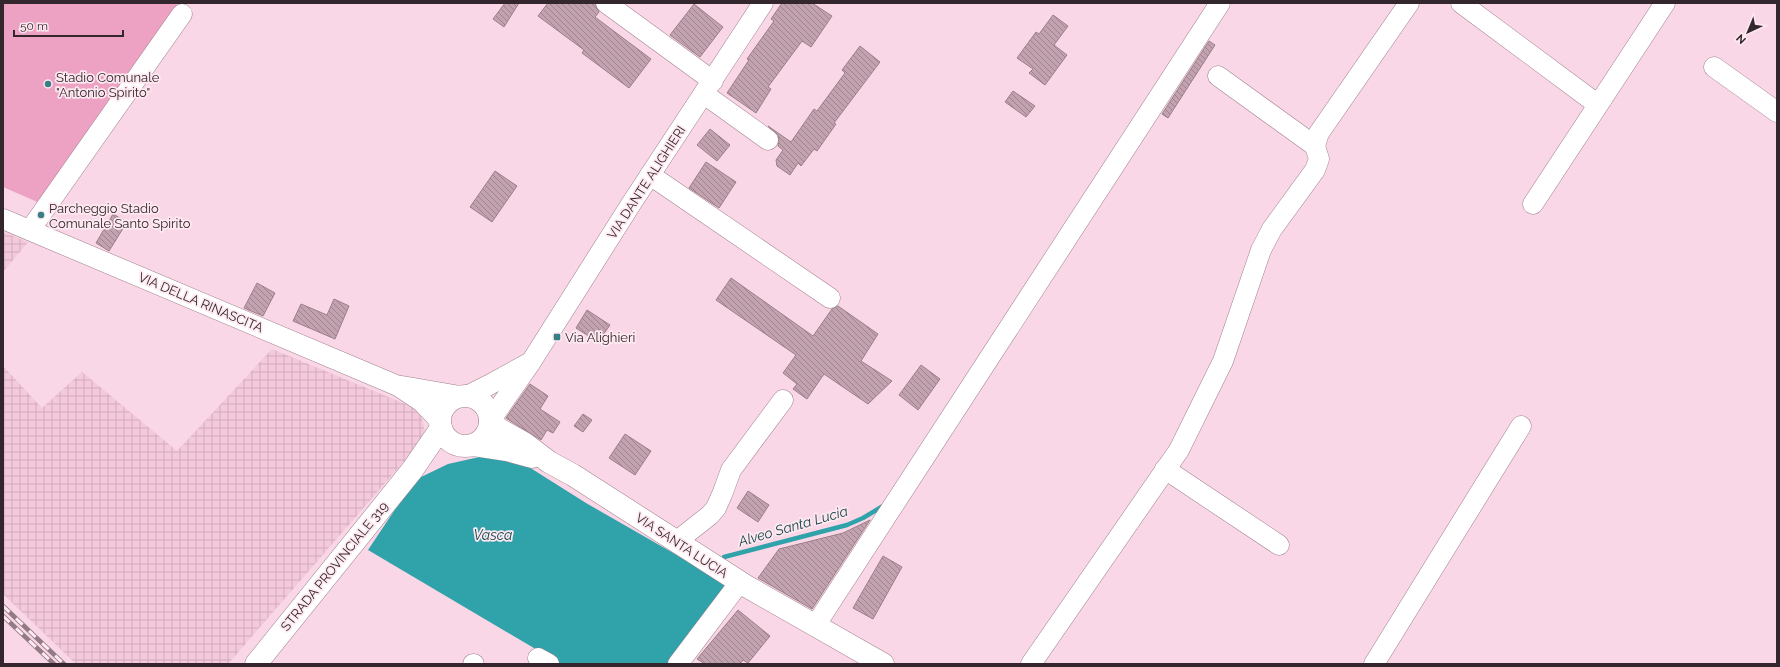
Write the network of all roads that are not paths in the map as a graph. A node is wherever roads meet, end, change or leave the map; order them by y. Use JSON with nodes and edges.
{"nodes":[{"id":1,"x":606,"y":3,"type":"edge"},
{"id":2,"x":763,"y":3,"type":"edge"},
{"id":3,"x":1220,"y":3,"type":"edge"},
{"id":4,"x":1409,"y":3,"type":"edge"},
{"id":5,"x":1461,"y":3,"type":"edge"},
{"id":6,"x":1666,"y":3,"type":"edge"},
{"id":7,"x":182,"y":14,"type":"dead end"},
{"id":8,"x":1714,"y":68,"type":"dead end"},
{"id":9,"x":1218,"y":76,"type":"dead end"},
{"id":10,"x":708,"y":88,"type":"junction"},
{"id":11,"x":1602,"y":99,"type":"junction"},
{"id":12,"x":1777,"y":112,"type":"edge"},
{"id":13,"x":768,"y":140,"type":"dead end"},
{"id":14,"x":1315,"y":146,"type":"junction"},
{"id":15,"x":650,"y":175,"type":"junction"},
{"id":16,"x":1533,"y":204,"type":"dead end"},
{"id":17,"x":3,"y":219,"type":"edge"},
{"id":18,"x":30,"y":230,"type":"junction"},
{"id":19,"x":830,"y":298,"type":"dead end"},
{"id":20,"x":531,"y":362,"type":"junction"},
{"id":21,"x":398,"y":386,"type":"junction"},
{"id":22,"x":463,"y":396,"type":"junction"},
{"id":23,"x":783,"y":400,"type":"dead end"},
{"id":24,"x":490,"y":421,"type":"junction"},
{"id":25,"x":440,"y":425,"type":"junction"},
{"id":26,"x":1521,"y":426,"type":"dead end"},
{"id":27,"x":467,"y":445,"type":"junction"},
{"id":28,"x":549,"y":462,"type":"junction"},
{"id":29,"x":413,"y":469,"type":"junction"},
{"id":30,"x":1165,"y":469,"type":"junction"},
{"id":31,"x":677,"y":542,"type":"junction"},
{"id":32,"x":1278,"y":545,"type":"dead end"},
{"id":33,"x":740,"y":582,"type":"junction"},
{"id":34,"x":815,"y":626,"type":"junction"},
{"id":35,"x":256,"y":664,"type":"edge"},
{"id":36,"x":678,"y":664,"type":"edge"},
{"id":37,"x":882,"y":664,"type":"edge"},
{"id":38,"x":1031,"y":664,"type":"edge"},
{"id":39,"x":1374,"y":664,"type":"edge"}],
"edges":[{"from":1,"to":10,"type":"street"},
{"from":2,"to":10,"type":"street","name":"VIA DANTE ALIGHIERI"},
{"from":3,"to":34,"type":"street"},
{"from":4,"to":14,"type":"street"},
{"from":5,"to":11,"type":"street"},
{"from":6,"to":11,"type":"street"},
{"from":7,"to":18,"type":"street"},
{"from":8,"to":12,"type":"street"},
{"from":9,"to":14,"type":"street"},
{"from":10,"to":13,"type":"street"},
{"from":10,"to":15,"type":"street","name":"VIA DANTE ALIGHIERI"},
{"from":11,"to":16,"type":"street"},
{"from":14,"to":30,"type":"street"},
{"from":15,"to":19,"type":"street"},
{"from":15,"to":20,"type":"street","name":"VIA DANTE ALIGHIERI"},
{"from":17,"to":18,"type":"street","name":"VIA DELLA RINASCITA"},
{"from":18,"to":21,"type":"street","name":"VIA DELLA RINASCITA"},
{"from":20,"to":22,"type":"street","name":"VIA DANTE ALIGHIERI"},
{"from":20,"to":24,"type":"street","name":"VIA DANTE ALIGHIERI"},
{"from":21,"to":22,"type":"street","name":"VIA DELLA RINASCITA"},
{"from":21,"to":25,"type":"street","name":"VIA DELLA RINASCITA"},
{"from":22,"to":24,"type":"main road"},
{"from":22,"to":25,"type":"main road"},
{"from":23,"to":31,"type":"street"},
{"from":24,"to":27,"type":"main road"},
{"from":24,"to":28,"type":"main road","name":"VIA SANTA LUCIA"},
{"from":25,"to":27,"type":"main road"},
{"from":25,"to":29,"type":"main road","name":"STRADA PROVINCIALE 319"},
{"from":26,"to":39,"type":"street"},
{"from":27,"to":28,"type":"main road","name":"VIA SANTA LUCIA"},
{"from":27,"to":29,"type":"main road"},
{"from":28,"to":31,"type":"main road","name":"VIA SANTA LUCIA"},
{"from":29,"to":35,"type":"main road","name":"STRADA PROVINCIALE 319"},
{"from":30,"to":32,"type":"street"},
{"from":30,"to":38,"type":"street"},
{"from":31,"to":33,"type":"main road","name":"VIA SANTA LUCIA"},
{"from":33,"to":34,"type":"main road","name":"VIA SANTA LUCIA"},
{"from":33,"to":36,"type":"street"},
{"from":34,"to":37,"type":"main road","name":"VIA SANTA LUCIA"}]}
